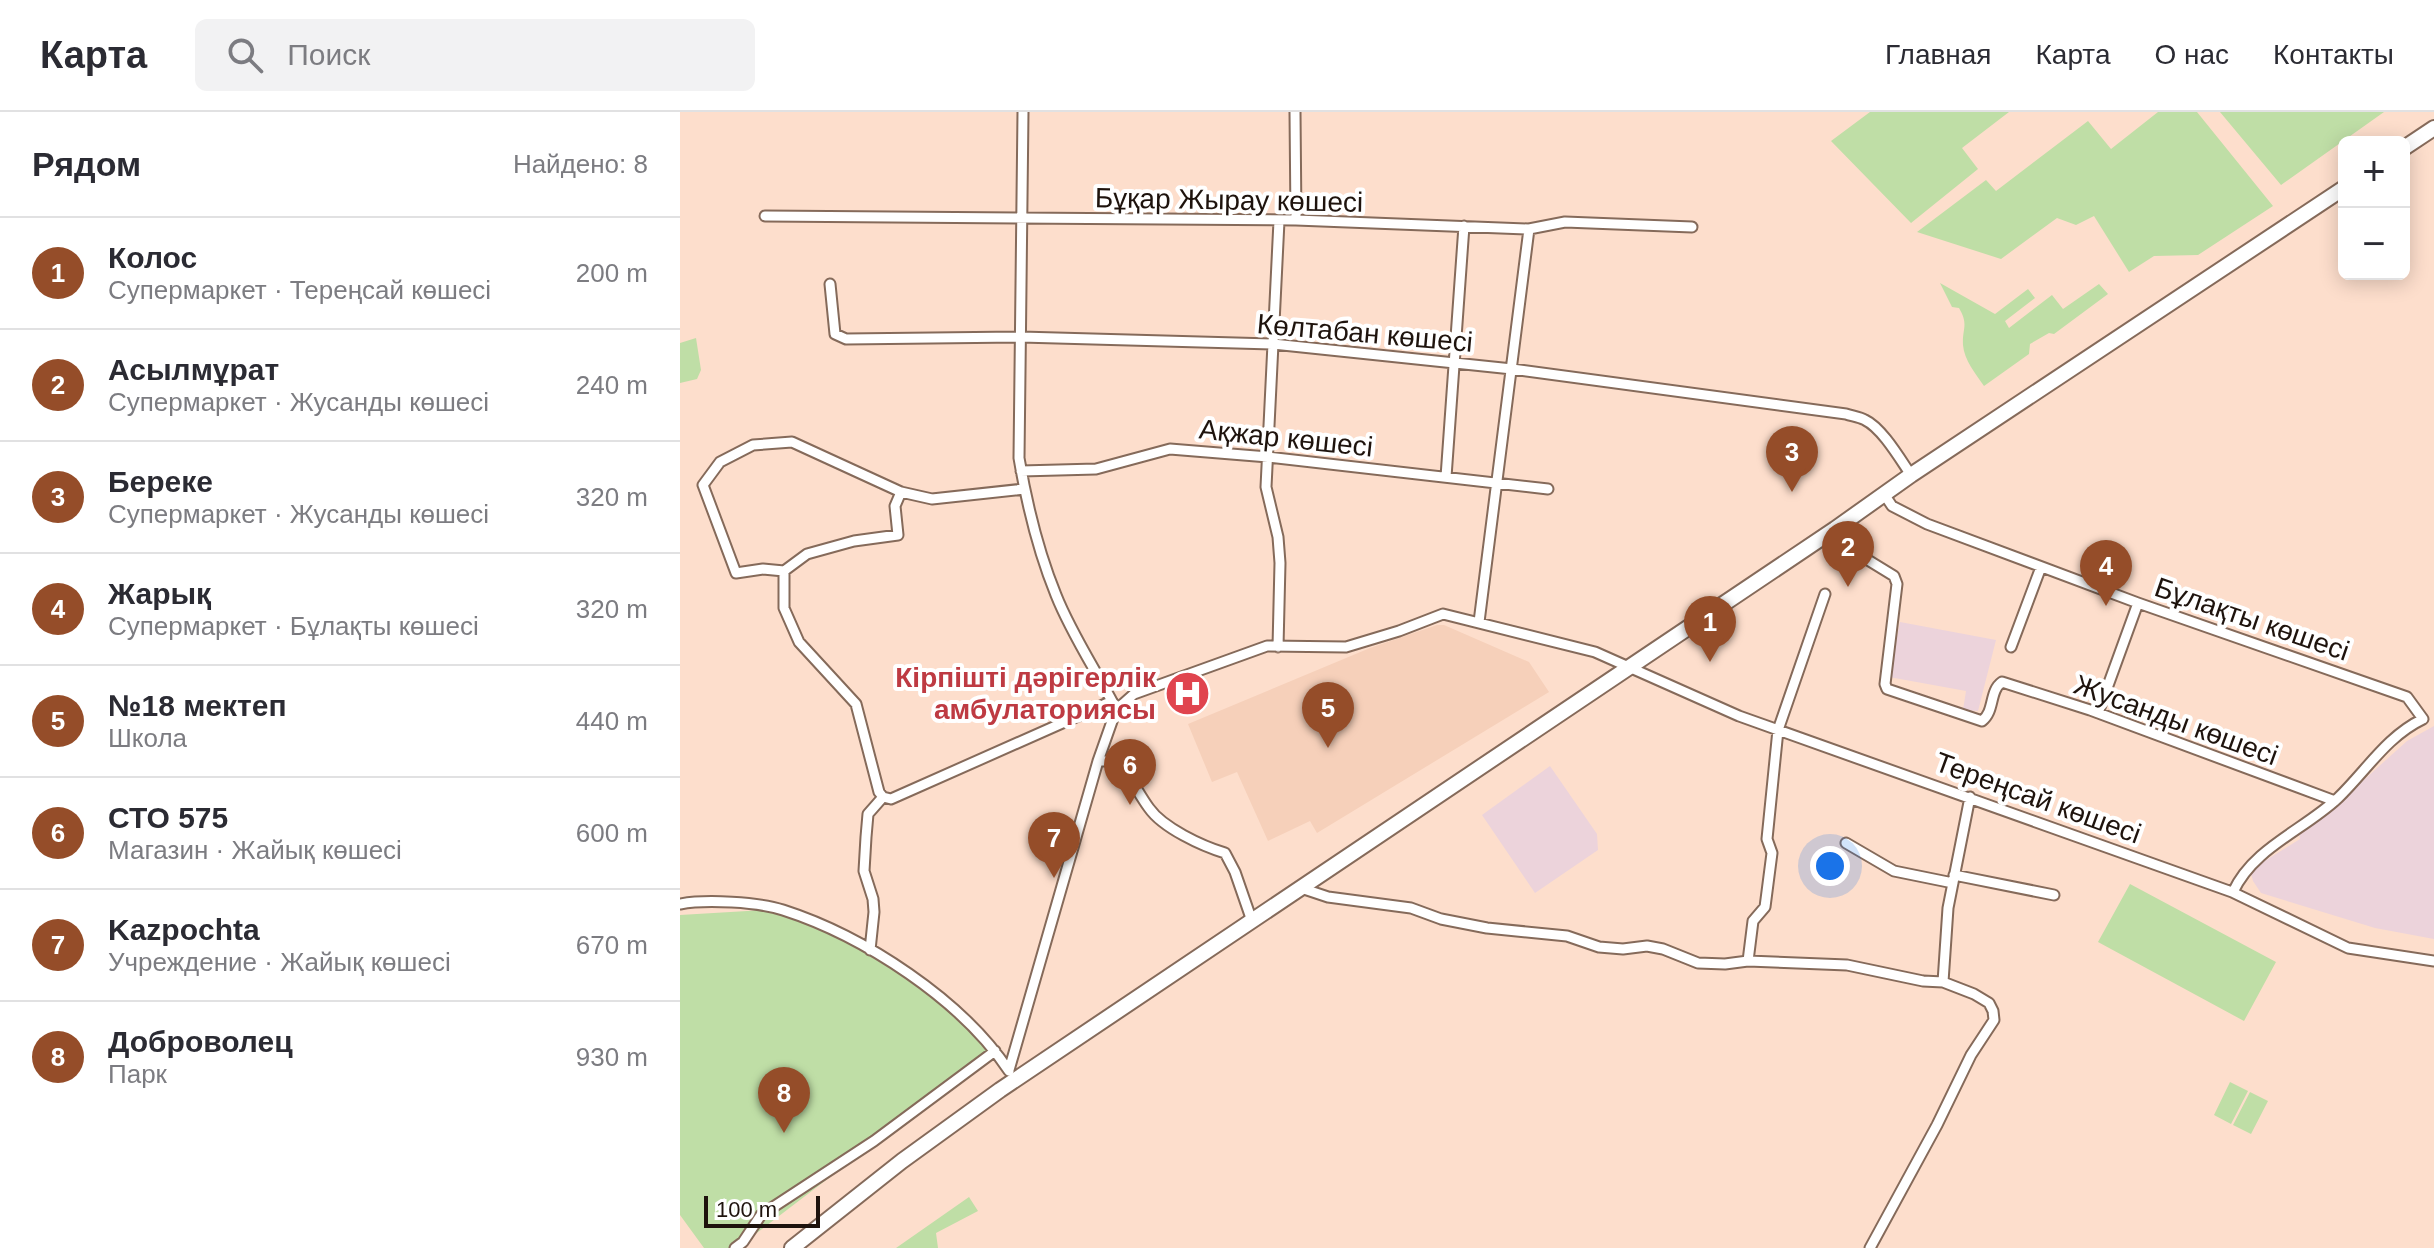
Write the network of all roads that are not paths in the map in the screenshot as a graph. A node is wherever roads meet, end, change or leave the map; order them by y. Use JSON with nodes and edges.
{"nodes":[{"id":1,"x":1023,"y":112,"type":"edge"},
{"id":2,"x":1295,"y":112,"type":"edge"},
{"id":3,"x":2434,"y":128,"type":"edge"},
{"id":4,"x":2410,"y":144,"type":"edge"},
{"id":5,"x":2338,"y":192,"type":"edge"},
{"id":6,"x":765,"y":216,"type":"dead end"},
{"id":7,"x":1023,"y":219,"type":"junction"},
{"id":8,"x":1296,"y":220,"type":"junction"},
{"id":9,"x":1279,"y":221,"type":"junction"},
{"id":10,"x":1464,"y":226,"type":"junction"},
{"id":11,"x":1692,"y":227,"type":"dead end"},
{"id":12,"x":1529,"y":229,"type":"junction"},
{"id":13,"x":830,"y":284,"type":"dead end"},
{"id":14,"x":1021,"y":337,"type":"junction"},
{"id":15,"x":1273,"y":344,"type":"junction"},
{"id":16,"x":1453,"y":363,"type":"junction"},
{"id":17,"x":1512,"y":369,"type":"junction"},
{"id":18,"x":1268,"y":457,"type":"junction"},
{"id":19,"x":1021,"y":471,"type":"junction"},
{"id":20,"x":1911,"y":475,"type":"junction"},
{"id":21,"x":1446,"y":477,"type":"junction"},
{"id":22,"x":1497,"y":482,"type":"junction"},
{"id":23,"x":1024,"y":489,"type":"junction"},
{"id":24,"x":1548,"y":489,"type":"dead end"},
{"id":25,"x":901,"y":492,"type":"junction"},
{"id":26,"x":1884,"y":494,"type":"junction"},
{"id":27,"x":1835,"y":529,"type":"junction"},
{"id":28,"x":2041,"y":567,"type":"junction"},
{"id":29,"x":784,"y":571,"type":"junction"},
{"id":30,"x":1825,"y":594,"type":"dead end"},
{"id":31,"x":2138,"y":603,"type":"junction"},
{"id":32,"x":1479,"y":622,"type":"junction"},
{"id":33,"x":1278,"y":647,"type":"junction"},
{"id":34,"x":2011,"y":647,"type":"dead end"},
{"id":35,"x":1630,"y":667,"type":"junction"},
{"id":36,"x":1114,"y":706,"type":"junction"},
{"id":37,"x":2098,"y":713,"type":"junction"},
{"id":38,"x":1778,"y":730,"type":"junction"},
{"id":39,"x":1098,"y":761,"type":"junction"},
{"id":40,"x":883,"y":797,"type":"junction"},
{"id":41,"x":1970,"y":797,"type":"junction"},
{"id":42,"x":2335,"y":801,"type":"junction"},
{"id":43,"x":1846,"y":843,"type":"dead end"},
{"id":44,"x":1954,"y":879,"type":"junction"},
{"id":45,"x":1301,"y":888,"type":"junction"},
{"id":46,"x":2233,"y":892,"type":"junction"},
{"id":47,"x":2054,"y":895,"type":"dead end"},
{"id":48,"x":680,"y":904,"type":"edge"},
{"id":49,"x":1252,"y":921,"type":"junction"},
{"id":50,"x":870,"y":950,"type":"junction"},
{"id":51,"x":1748,"y":961,"type":"junction"},
{"id":52,"x":2434,"y":961,"type":"edge"},
{"id":53,"x":1943,"y":982,"type":"junction"},
{"id":54,"x":995,"y":1051,"type":"junction"},
{"id":55,"x":1011,"y":1076,"type":"junction"},
{"id":56,"x":735,"y":1248,"type":"edge"},
{"id":57,"x":792,"y":1248,"type":"edge"},
{"id":58,"x":1870,"y":1248,"type":"edge"}],
"edges":[{"from":1,"to":7,"type":"street"},
{"from":2,"to":8,"type":"street"},
{"from":3,"to":4,"type":"main road"},
{"from":5,"to":20,"type":"main road"},
{"from":6,"to":7,"type":"street","name":"Бұқар Жырау көшесі"},
{"from":7,"to":9,"type":"street","name":"Бұқар Жырау көшесі"},
{"from":7,"to":14,"type":"street"},
{"from":8,"to":9,"type":"street","name":"Бұқар Жырау көшесі"},
{"from":8,"to":10,"type":"street","name":"Бұқар Жырау көшесі"},
{"from":9,"to":15,"type":"street"},
{"from":10,"to":12,"type":"street","name":"Бұқар Жырау көшесі"},
{"from":10,"to":16,"type":"street"},
{"from":11,"to":12,"type":"street","name":"Бұқар Жырау көшесі"},
{"from":12,"to":17,"type":"street"},
{"from":13,"to":14,"type":"street","name":"Көлтабан көшесі"},
{"from":14,"to":15,"type":"street","name":"Көлтабан көшесі"},
{"from":14,"to":19,"type":"street"},
{"from":15,"to":16,"type":"street","name":"Көлтабан көшесі"},
{"from":15,"to":18,"type":"street"},
{"from":16,"to":17,"type":"street","name":"Көлтабан көшесі"},
{"from":16,"to":21,"type":"street"},
{"from":17,"to":20,"type":"street","name":"Көлтабан көшесі"},
{"from":17,"to":22,"type":"street"},
{"from":18,"to":19,"type":"street","name":"Ақжар көшесі"},
{"from":18,"to":21,"type":"street","name":"Ақжар көшесі"},
{"from":18,"to":33,"type":"street"},
{"from":19,"to":23,"type":"street"},
{"from":20,"to":26,"type":"main road"},
{"from":21,"to":22,"type":"street","name":"Ақжар көшесі"},
{"from":22,"to":24,"type":"street","name":"Ақжар көшесі"},
{"from":22,"to":32,"type":"street"},
{"from":23,"to":25,"type":"street"},
{"from":23,"to":36,"type":"street"},
{"from":25,"to":29,"type":"street"},
{"from":25,"to":29,"type":"street"},
{"from":26,"to":27,"type":"main road"},
{"from":26,"to":28,"type":"street","name":"Бұлақты көшесі"},
{"from":27,"to":35,"type":"main road"},
{"from":27,"to":37,"type":"street","name":"Жусанды көшесі"},
{"from":28,"to":31,"type":"street","name":"Бұлақты көшесі"},
{"from":28,"to":34,"type":"street"},
{"from":29,"to":40,"type":"street"},
{"from":30,"to":38,"type":"street"},
{"from":31,"to":37,"type":"street"},
{"from":31,"to":42,"type":"street","name":"Бұлақты көшесі"},
{"from":32,"to":33,"type":"street","name":"Тереңсай көшесі"},
{"from":32,"to":35,"type":"street","name":"Тереңсай көшесі"},
{"from":33,"to":36,"type":"street","name":"Тереңсай көшесі"},
{"from":35,"to":38,"type":"street","name":"Тереңсай көшесі"},
{"from":35,"to":45,"type":"main road"},
{"from":36,"to":39,"type":"street"},
{"from":36,"to":40,"type":"street","name":"Тереңсай көшесі"},
{"from":37,"to":42,"type":"street","name":"Жусанды көшесі"},
{"from":38,"to":41,"type":"street","name":"Тереңсай көшесі"},
{"from":38,"to":51,"type":"street"},
{"from":39,"to":49,"type":"street"},
{"from":39,"to":55,"type":"street"},
{"from":40,"to":50,"type":"street"},
{"from":41,"to":44,"type":"street"},
{"from":41,"to":46,"type":"street","name":"Тереңсай көшесі"},
{"from":42,"to":46,"type":"street"},
{"from":43,"to":44,"type":"street"},
{"from":44,"to":47,"type":"street"},
{"from":44,"to":53,"type":"street"},
{"from":45,"to":49,"type":"main road"},
{"from":45,"to":51,"type":"street"},
{"from":46,"to":52,"type":"street","name":"Тереңсай көшесі"},
{"from":48,"to":50,"type":"street"},
{"from":49,"to":55,"type":"main road"},
{"from":50,"to":54,"type":"street"},
{"from":51,"to":53,"type":"street"},
{"from":53,"to":58,"type":"street"},
{"from":54,"to":55,"type":"street"},
{"from":54,"to":56,"type":"street"},
{"from":55,"to":57,"type":"main road"}]}
